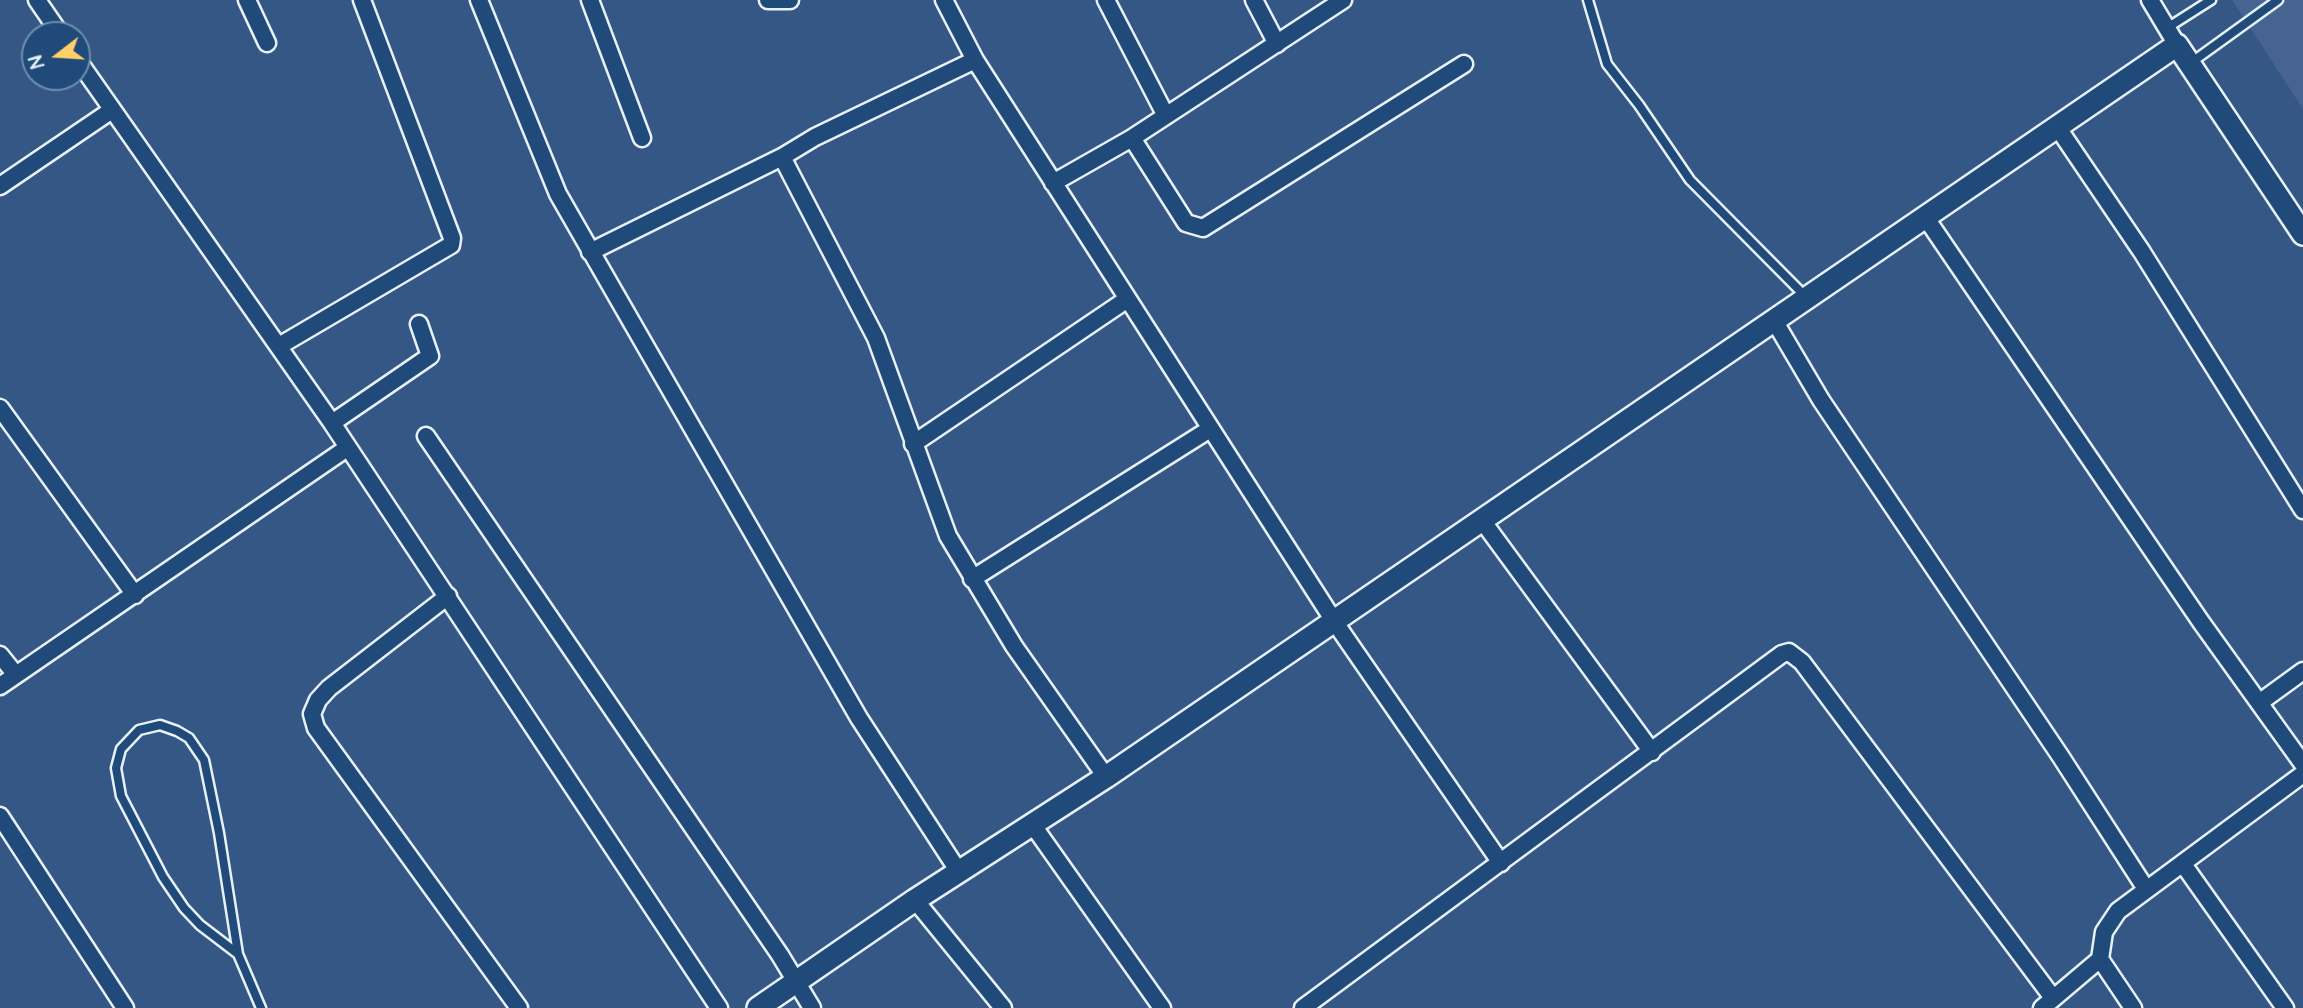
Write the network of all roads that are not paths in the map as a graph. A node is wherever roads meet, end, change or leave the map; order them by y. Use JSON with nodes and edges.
{"nodes":[{"id":1,"x":37,"y":0,"type":"edge"},
{"id":2,"x":247,"y":0,"type":"edge"},
{"id":3,"x":362,"y":0,"type":"edge"},
{"id":4,"x":479,"y":0,"type":"edge"},
{"id":5,"x":590,"y":0,"type":"edge"},
{"id":6,"x":768,"y":0,"type":"edge"},
{"id":7,"x":790,"y":0,"type":"edge"},
{"id":8,"x":944,"y":0,"type":"edge"},
{"id":9,"x":1106,"y":0,"type":"edge"},
{"id":10,"x":1254,"y":0,"type":"edge"},
{"id":11,"x":1343,"y":0,"type":"edge"},
{"id":12,"x":1588,"y":0,"type":"edge"},
{"id":13,"x":2150,"y":0,"type":"edge"},
{"id":14,"x":2211,"y":0,"type":"edge"},
{"id":15,"x":2277,"y":0,"type":"edge"},
{"id":16,"x":51,"y":21,"type":"edge"},
{"id":17,"x":2172,"y":37,"type":"junction"},
{"id":18,"x":267,"y":43,"type":"dead end"},
{"id":19,"x":1276,"y":44,"type":"junction"},
{"id":20,"x":975,"y":60,"type":"junction"},
{"id":21,"x":1464,"y":64,"type":"dead end"},
{"id":22,"x":2190,"y":64,"type":"junction"},
{"id":23,"x":91,"y":79,"type":"edge"},
{"id":24,"x":112,"y":110,"type":"junction"},
{"id":25,"x":1166,"y":116,"type":"junction"},
{"id":26,"x":2058,"y":128,"type":"junction"},
{"id":27,"x":642,"y":138,"type":"dead end"},
{"id":28,"x":1132,"y":138,"type":"junction"},
{"id":29,"x":782,"y":157,"type":"junction"},
{"id":30,"x":1053,"y":183,"type":"junction"},
{"id":31,"x":0,"y":186,"type":"edge"},
{"id":32,"x":1926,"y":218,"type":"junction"},
{"id":33,"x":2303,"y":234,"type":"edge"},
{"id":34,"x":590,"y":252,"type":"junction"},
{"id":35,"x":1808,"y":299,"type":"junction"},
{"id":36,"x":1126,"y":300,"type":"junction"},
{"id":37,"x":1775,"y":322,"type":"junction"},
{"id":38,"x":419,"y":324,"type":"dead end"},
{"id":39,"x":278,"y":346,"type":"junction"},
{"id":40,"x":0,"y":408,"type":"edge"},
{"id":41,"x":332,"y":423,"type":"junction"},
{"id":42,"x":1210,"y":429,"type":"junction"},
{"id":43,"x":426,"y":436,"type":"dead end"},
{"id":44,"x":913,"y":444,"type":"junction"},
{"id":45,"x":347,"y":447,"type":"junction"},
{"id":46,"x":2303,"y":510,"type":"edge"},
{"id":47,"x":1481,"y":519,"type":"junction"},
{"id":48,"x":972,"y":579,"type":"junction"},
{"id":49,"x":135,"y":595,"type":"junction"},
{"id":50,"x":448,"y":596,"type":"junction"},
{"id":51,"x":1334,"y":621,"type":"junction"},
{"id":52,"x":0,"y":655,"type":"edge"},
{"id":53,"x":2303,"y":671,"type":"edge"},
{"id":54,"x":16,"y":674,"type":"junction"},
{"id":55,"x":0,"y":686,"type":"edge"},
{"id":56,"x":2259,"y":703,"type":"junction"},
{"id":57,"x":1652,"y":751,"type":"junction"},
{"id":58,"x":2303,"y":764,"type":"edge"},
{"id":59,"x":2303,"y":774,"type":"edge"},
{"id":60,"x":1106,"y":777,"type":"junction"},
{"id":61,"x":0,"y":816,"type":"edge"},
{"id":62,"x":1032,"y":824,"type":"junction"},
{"id":63,"x":1501,"y":863,"type":"junction"},
{"id":64,"x":2183,"y":864,"type":"junction"},
{"id":65,"x":959,"y":872,"type":"junction"},
{"id":66,"x":2146,"y":889,"type":"junction"},
{"id":67,"x":915,"y":900,"type":"junction"},
{"id":68,"x":238,"y":954,"type":"junction"},
{"id":69,"x":2100,"y":959,"type":"junction"},
{"id":70,"x":796,"y":981,"type":"junction"},
{"id":71,"x":2048,"y":1003,"type":"edge"},
{"id":72,"x":125,"y":1008,"type":"edge"},
{"id":73,"x":261,"y":1008,"type":"edge"},
{"id":74,"x":519,"y":1008,"type":"edge"},
{"id":75,"x":719,"y":1008,"type":"edge"},
{"id":76,"x":758,"y":1008,"type":"edge"},
{"id":77,"x":812,"y":1008,"type":"edge"},
{"id":78,"x":1003,"y":1008,"type":"edge"},
{"id":79,"x":1162,"y":1008,"type":"edge"},
{"id":80,"x":1303,"y":1008,"type":"edge"},
{"id":81,"x":2133,"y":1008,"type":"edge"},
{"id":82,"x":2285,"y":1008,"type":"edge"}],
"edges":[{"from":1,"to":16,"type":"street"},
{"from":2,"to":18,"type":"street"},
{"from":3,"to":39,"type":"street"},
{"from":4,"to":34,"type":"street"},
{"from":5,"to":27,"type":"street"},
{"from":6,"to":7,"type":"street"},
{"from":8,"to":20,"type":"street"},
{"from":9,"to":25,"type":"street"},
{"from":10,"to":19,"type":"street"},
{"from":11,"to":19,"type":"street"},
{"from":12,"to":35,"type":"lane"},
{"from":13,"to":17,"type":"street"},
{"from":14,"to":17,"type":"lane"},
{"from":15,"to":22,"type":"lane"},
{"from":17,"to":22,"type":"street"},
{"from":17,"to":26,"type":"street"},
{"from":19,"to":25,"type":"street"},
{"from":20,"to":29,"type":"street"},
{"from":20,"to":30,"type":"street"},
{"from":21,"to":28,"type":"street"},
{"from":22,"to":33,"type":"street"},
{"from":23,"to":24,"type":"street"},
{"from":24,"to":31,"type":"street"},
{"from":24,"to":39,"type":"street"},
{"from":25,"to":28,"type":"street"},
{"from":26,"to":32,"type":"street"},
{"from":26,"to":46,"type":"street"},
{"from":28,"to":30,"type":"street"},
{"from":29,"to":34,"type":"street"},
{"from":29,"to":44,"type":"street"},
{"from":30,"to":36,"type":"street"},
{"from":32,"to":35,"type":"street"},
{"from":32,"to":56,"type":"street"},
{"from":34,"to":65,"type":"street"},
{"from":35,"to":37,"type":"street"},
{"from":36,"to":42,"type":"street"},
{"from":36,"to":44,"type":"street"},
{"from":37,"to":47,"type":"street"},
{"from":37,"to":66,"type":"street"},
{"from":38,"to":41,"type":"street"},
{"from":39,"to":41,"type":"street"},
{"from":40,"to":49,"type":"street"},
{"from":41,"to":45,"type":"street"},
{"from":42,"to":48,"type":"street"},
{"from":42,"to":51,"type":"street"},
{"from":43,"to":70,"type":"street"},
{"from":44,"to":48,"type":"street"},
{"from":45,"to":49,"type":"street"},
{"from":45,"to":50,"type":"street"},
{"from":47,"to":51,"type":"street"},
{"from":47,"to":57,"type":"street"},
{"from":48,"to":60,"type":"street"},
{"from":49,"to":54,"type":"street"},
{"from":50,"to":74,"type":"street"},
{"from":50,"to":75,"type":"street"},
{"from":51,"to":60,"type":"street"},
{"from":51,"to":63,"type":"street"},
{"from":52,"to":54,"type":"street"},
{"from":53,"to":56,"type":"street"},
{"from":54,"to":55,"type":"street"},
{"from":56,"to":58,"type":"street"},
{"from":57,"to":63,"type":"street"},
{"from":57,"to":71,"type":"street"},
{"from":59,"to":64,"type":"street"},
{"from":60,"to":62,"type":"street"},
{"from":61,"to":72,"type":"street"},
{"from":62,"to":65,"type":"street"},
{"from":62,"to":79,"type":"street"},
{"from":63,"to":80,"type":"street"},
{"from":64,"to":66,"type":"street"},
{"from":64,"to":82,"type":"street"},
{"from":65,"to":67,"type":"street"},
{"from":66,"to":69,"type":"street"},
{"from":67,"to":70,"type":"street"},
{"from":67,"to":78,"type":"street"},
{"from":68,"to":68,"type":"lane"},
{"from":68,"to":73,"type":"lane"},
{"from":69,"to":71,"type":"street"},
{"from":69,"to":81,"type":"street"},
{"from":70,"to":76,"type":"street"},
{"from":70,"to":77,"type":"street"}]}
